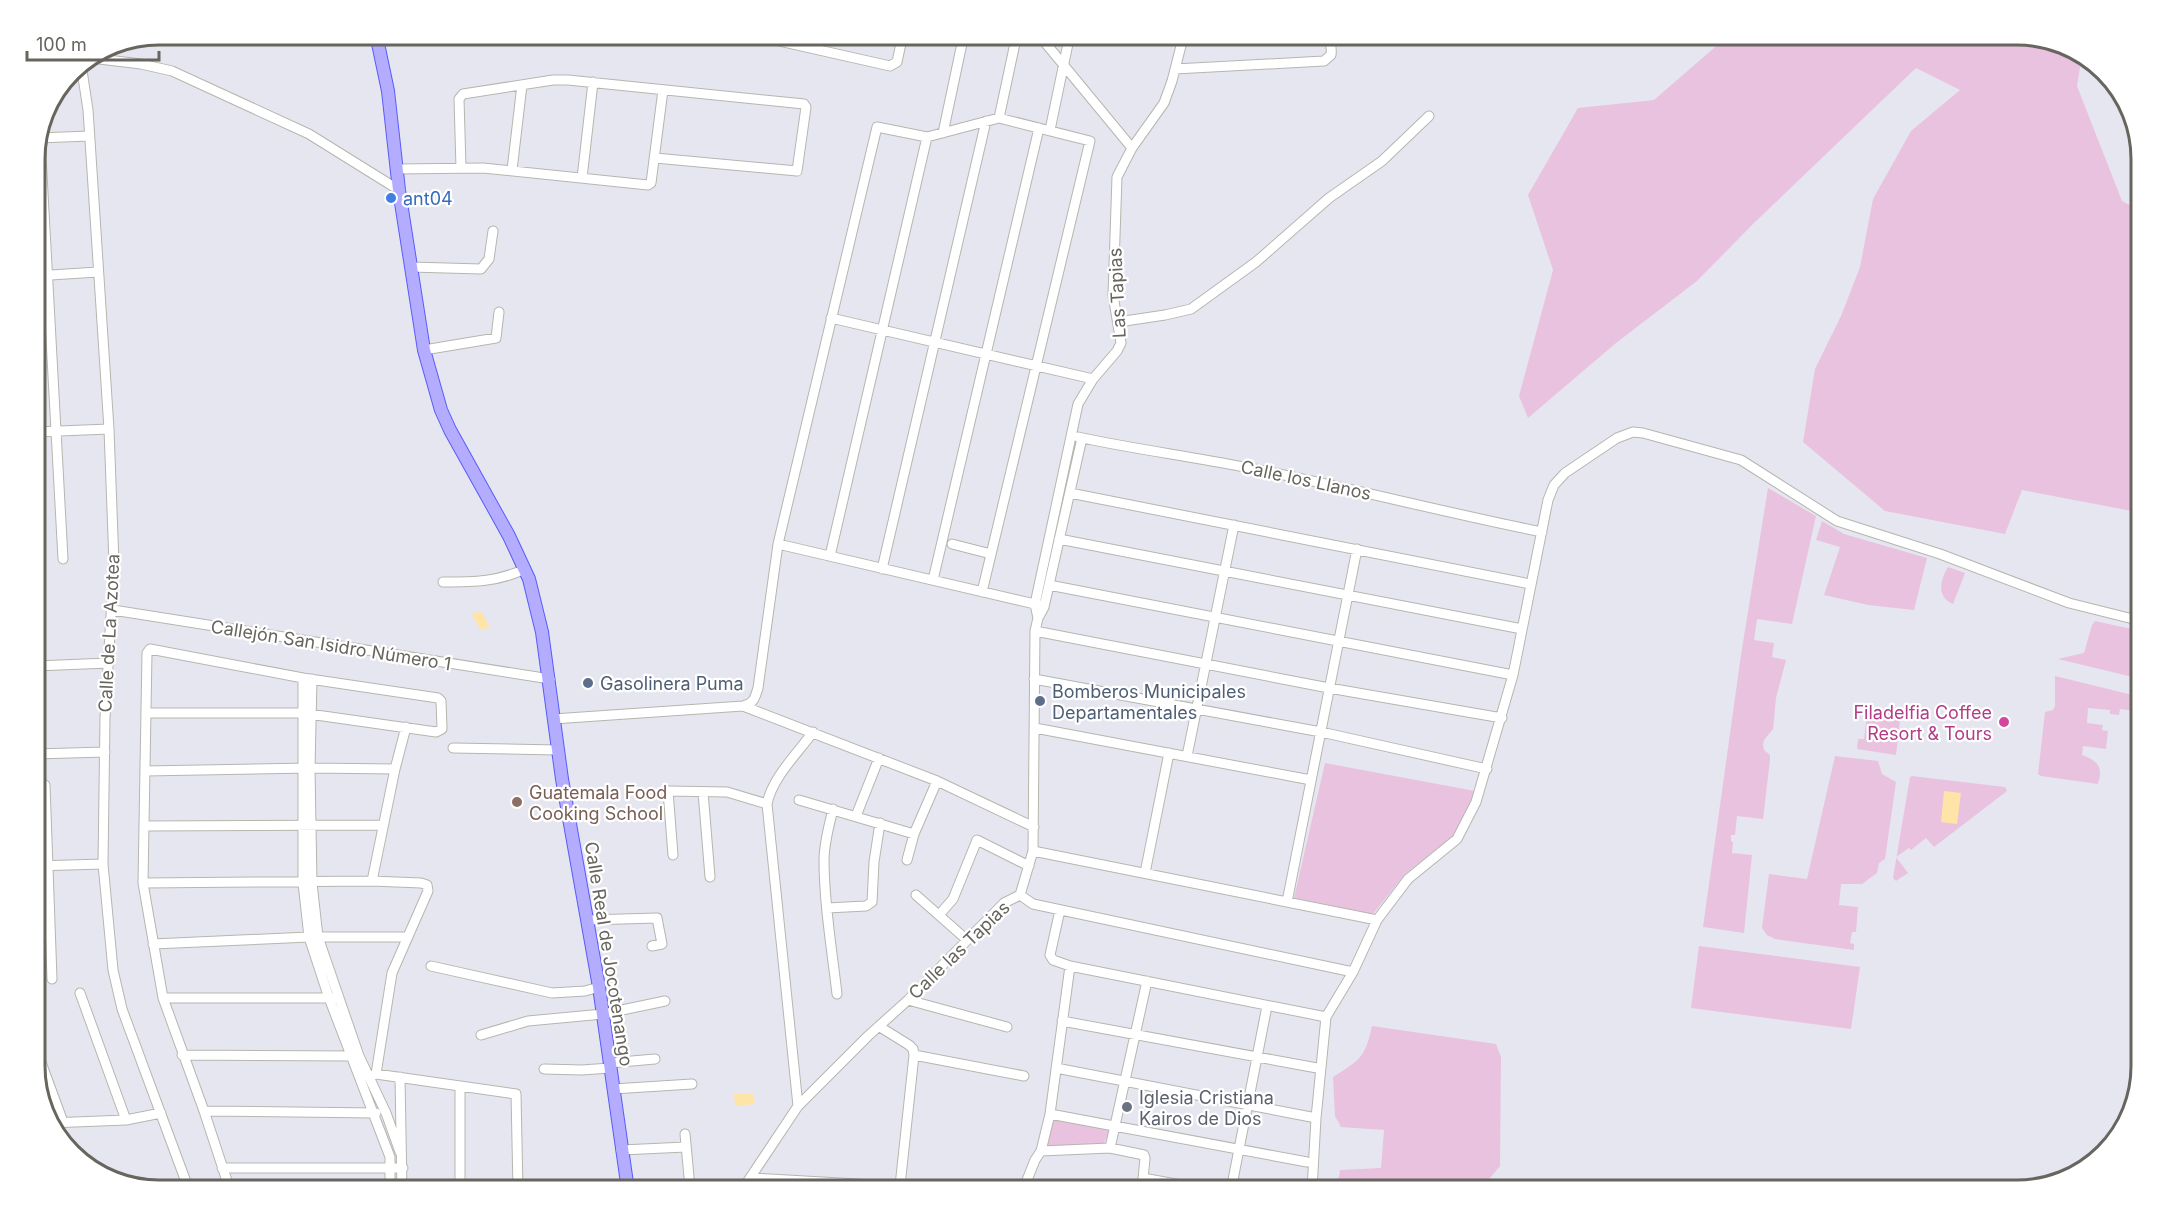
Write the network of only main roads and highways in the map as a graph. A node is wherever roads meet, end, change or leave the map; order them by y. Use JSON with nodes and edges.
{"nodes":[{"id":1,"x":378,"y":45,"type":"edge"},
{"id":2,"x":626,"y":1180,"type":"edge"}],
"edges":[{"from":1,"to":2,"type":"main road","name":"Calle Real de Jocotenango"}]}
